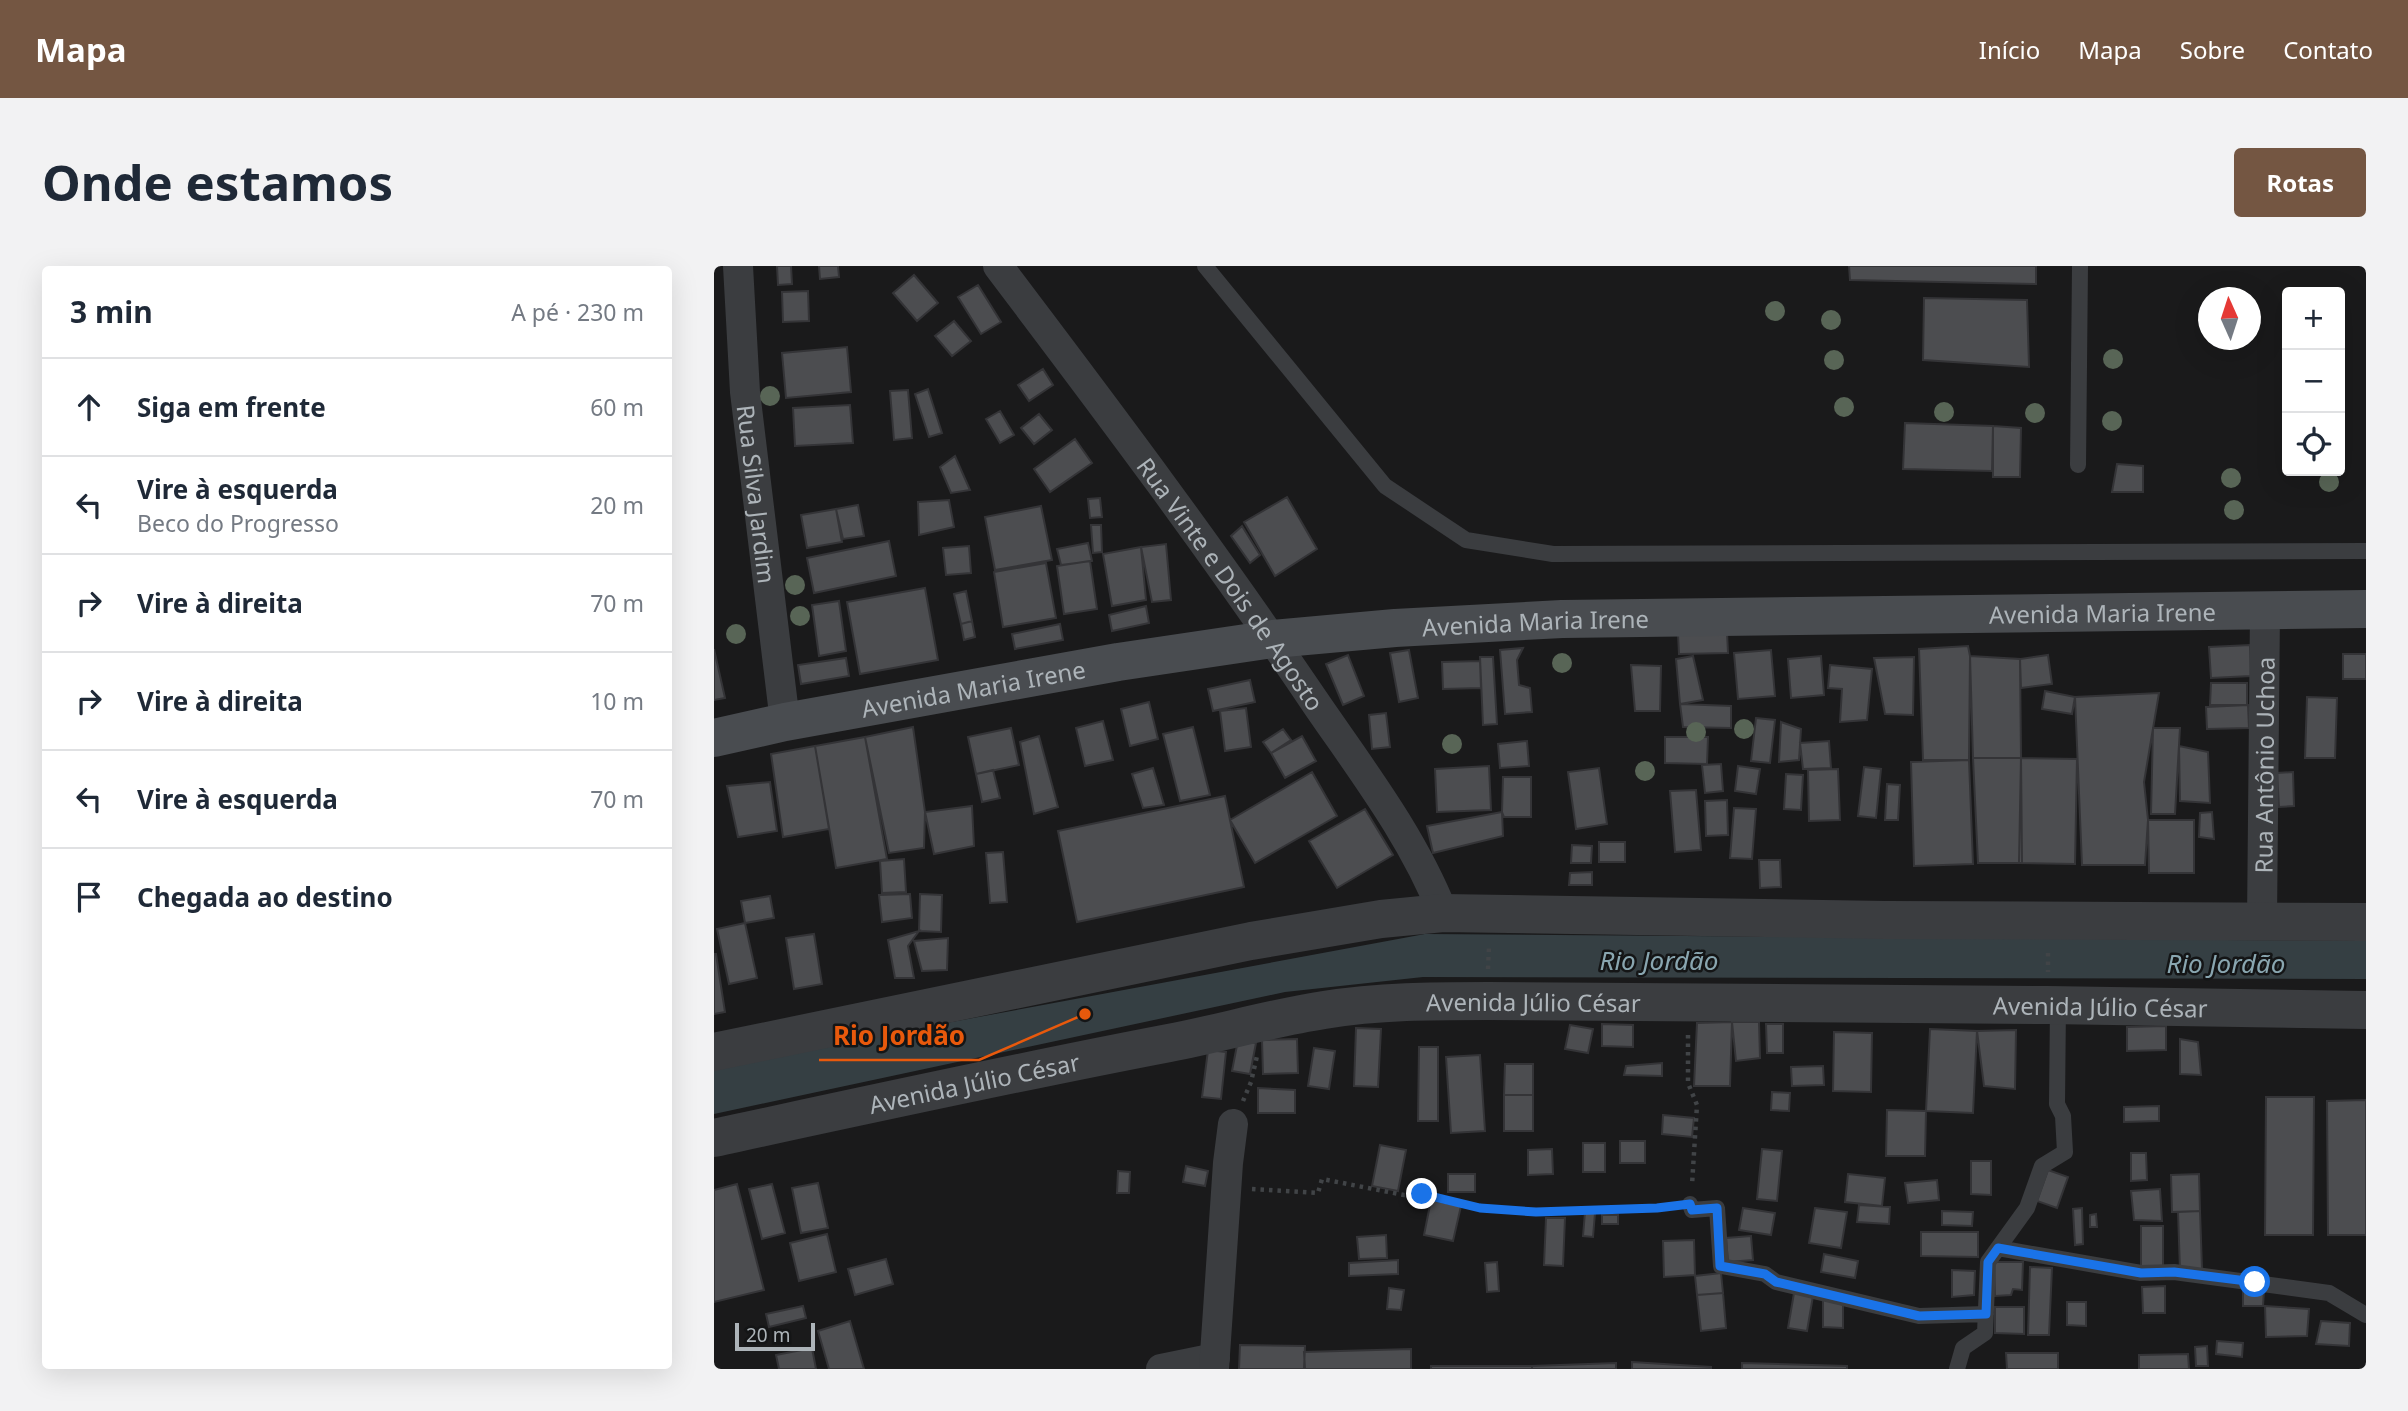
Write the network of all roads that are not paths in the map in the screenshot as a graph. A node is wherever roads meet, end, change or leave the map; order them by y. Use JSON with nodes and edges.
{"nodes":[{"id":1,"x":738,"y":266,"type":"edge"},
{"id":2,"x":998,"y":266,"type":"edge"},
{"id":3,"x":1205,"y":266,"type":"edge"},
{"id":4,"x":2080,"y":266,"type":"edge"},
{"id":5,"x":2078,"y":465,"type":"dead end"},
{"id":6,"x":2366,"y":551,"type":"edge"},
{"id":7,"x":2366,"y":609,"type":"edge"},
{"id":8,"x":2264,"y":610,"type":"junction"},
{"id":9,"x":1273,"y":639,"type":"junction"},
{"id":10,"x":785,"y":722,"type":"junction"},
{"id":11,"x":714,"y":738,"type":"edge"},
{"id":12,"x":1443,"y":913,"type":"junction"},
{"id":13,"x":2262,"y":921,"type":"junction"},
{"id":14,"x":2366,"y":922,"type":"edge"},
{"id":15,"x":2053,"y":990,"type":"junction"},
{"id":16,"x":2366,"y":1010,"type":"edge"},
{"id":17,"x":714,"y":1052,"type":"edge"},
{"id":18,"x":1233,"y":1124,"type":"road end"},
{"id":19,"x":714,"y":1138,"type":"edge"},
{"id":20,"x":1690,"y":1204,"type":"road end"},
{"id":21,"x":1998,"y":1248,"type":"junction"},
{"id":22,"x":1986,"y":1314,"type":"junction"},
{"id":23,"x":2366,"y":1315,"type":"edge"},
{"id":24,"x":1215,"y":1364,"type":"edge"},
{"id":25,"x":1161,"y":1369,"type":"edge"},
{"id":26,"x":1957,"y":1369,"type":"edge"}],
"edges":[{"from":1,"to":10,"type":"street","name":"Rua Silva Jardim"},
{"from":2,"to":9,"type":"street","name":"Rua Vinte e Dois de Agosto"},
{"from":3,"to":6,"type":"lane"},
{"from":4,"to":5,"type":"lane"},
{"from":7,"to":8,"type":"main road","name":"Avenida Maria Irene"},
{"from":8,"to":9,"type":"main road","name":"Avenida Maria Irene"},
{"from":8,"to":13,"type":"street","name":"Rua Antônio Uchoa"},
{"from":9,"to":10,"type":"main road","name":"Avenida Maria Irene"},
{"from":9,"to":12,"type":"street","name":"Rua Vinte e Dois de Agosto"},
{"from":10,"to":11,"type":"main road","name":"Avenida Maria Irene"},
{"from":12,"to":13,"type":"street"},
{"from":12,"to":17,"type":"street"},
{"from":13,"to":14,"type":"street"},
{"from":15,"to":16,"type":"street","name":"Avenida Júlio César"},
{"from":15,"to":19,"type":"street","name":"Avenida Júlio César"},
{"from":15,"to":21,"type":"lane"},
{"from":18,"to":24,"type":"street"},
{"from":20,"to":22,"type":"lane"},
{"from":21,"to":22,"type":"lane"},
{"from":21,"to":23,"type":"lane"},
{"from":22,"to":26,"type":"lane"},
{"from":24,"to":25,"type":"street"}]}
